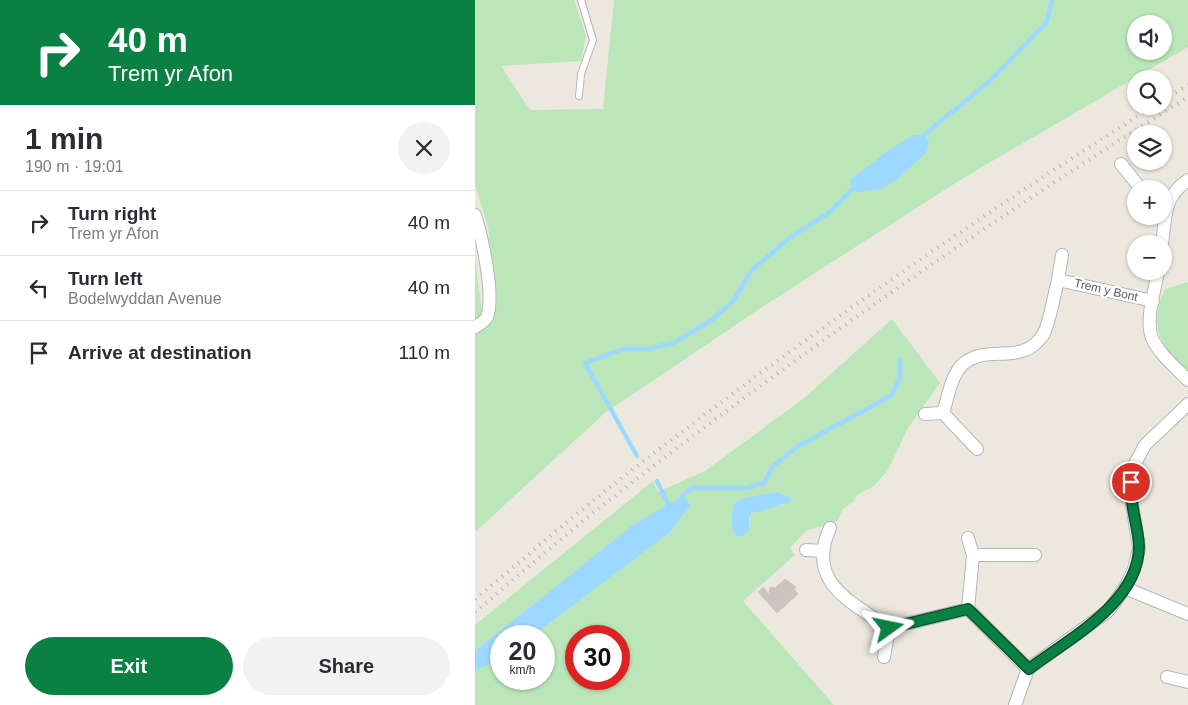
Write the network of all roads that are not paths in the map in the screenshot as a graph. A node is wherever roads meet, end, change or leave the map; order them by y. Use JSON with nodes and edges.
{"nodes":[{"id":1,"x":581,"y":0,"type":"edge"},
{"id":2,"x":579,"y":96,"type":"dead end"},
{"id":3,"x":1121,"y":164,"type":"dead end"},
{"id":4,"x":1134,"y":180,"type":"edge"},
{"id":5,"x":1188,"y":180,"type":"edge"},
{"id":6,"x":1172,"y":193,"type":"edge"},
{"id":7,"x":475,"y":215,"type":"edge"},
{"id":8,"x":1062,"y":255,"type":"dead end"},
{"id":9,"x":1058,"y":280,"type":"junction"},
{"id":10,"x":1156,"y":280,"type":"edge"},
{"id":11,"x":1153,"y":301,"type":"junction"},
{"id":12,"x":475,"y":327,"type":"edge"},
{"id":13,"x":1188,"y":380,"type":"edge"},
{"id":14,"x":1188,"y":404,"type":"edge"},
{"id":15,"x":943,"y":413,"type":"junction"},
{"id":16,"x":925,"y":414,"type":"dead end"},
{"id":17,"x":977,"y":449,"type":"dead end"},
{"id":18,"x":830,"y":528,"type":"dead end"},
{"id":19,"x":968,"y":538,"type":"dead end"},
{"id":20,"x":805,"y":550,"type":"dead end"},
{"id":21,"x":823,"y":551,"type":"junction"},
{"id":22,"x":973,"y":555,"type":"junction"},
{"id":23,"x":1035,"y":555,"type":"dead end"},
{"id":24,"x":1125,"y":588,"type":"junction"},
{"id":25,"x":968,"y":609,"type":"junction"},
{"id":26,"x":1188,"y":614,"type":"edge"},
{"id":27,"x":889,"y":628,"type":"junction"},
{"id":28,"x":884,"y":657,"type":"dead end"},
{"id":29,"x":1029,"y":669,"type":"junction"},
{"id":30,"x":1167,"y":677,"type":"dead end"},
{"id":31,"x":1188,"y":682,"type":"edge"},
{"id":32,"x":1015,"y":705,"type":"edge"}],
"edges":[{"from":1,"to":2,"type":"lane"},
{"from":3,"to":4,"type":"street"},
{"from":5,"to":6,"type":"street"},
{"from":7,"to":12,"type":"street"},
{"from":8,"to":9,"type":"street","name":"Trem y Bont"},
{"from":9,"to":11,"type":"street","name":"Trem y Bont"},
{"from":9,"to":15,"type":"street","name":"Trem y Bont"},
{"from":10,"to":11,"type":"street","name":"Trem y Bont"},
{"from":11,"to":13,"type":"street","name":"Trem y Bont"},
{"from":14,"to":24,"type":"street"},
{"from":15,"to":16,"type":"street"},
{"from":15,"to":17,"type":"street"},
{"from":18,"to":21,"type":"street"},
{"from":19,"to":22,"type":"street"},
{"from":20,"to":21,"type":"street"},
{"from":21,"to":27,"type":"street"},
{"from":22,"to":23,"type":"street"},
{"from":22,"to":25,"type":"street"},
{"from":24,"to":26,"type":"street"},
{"from":24,"to":29,"type":"street"},
{"from":25,"to":27,"type":"street"},
{"from":25,"to":29,"type":"street"},
{"from":27,"to":28,"type":"street"},
{"from":29,"to":32,"type":"street"},
{"from":30,"to":31,"type":"street"}]}
